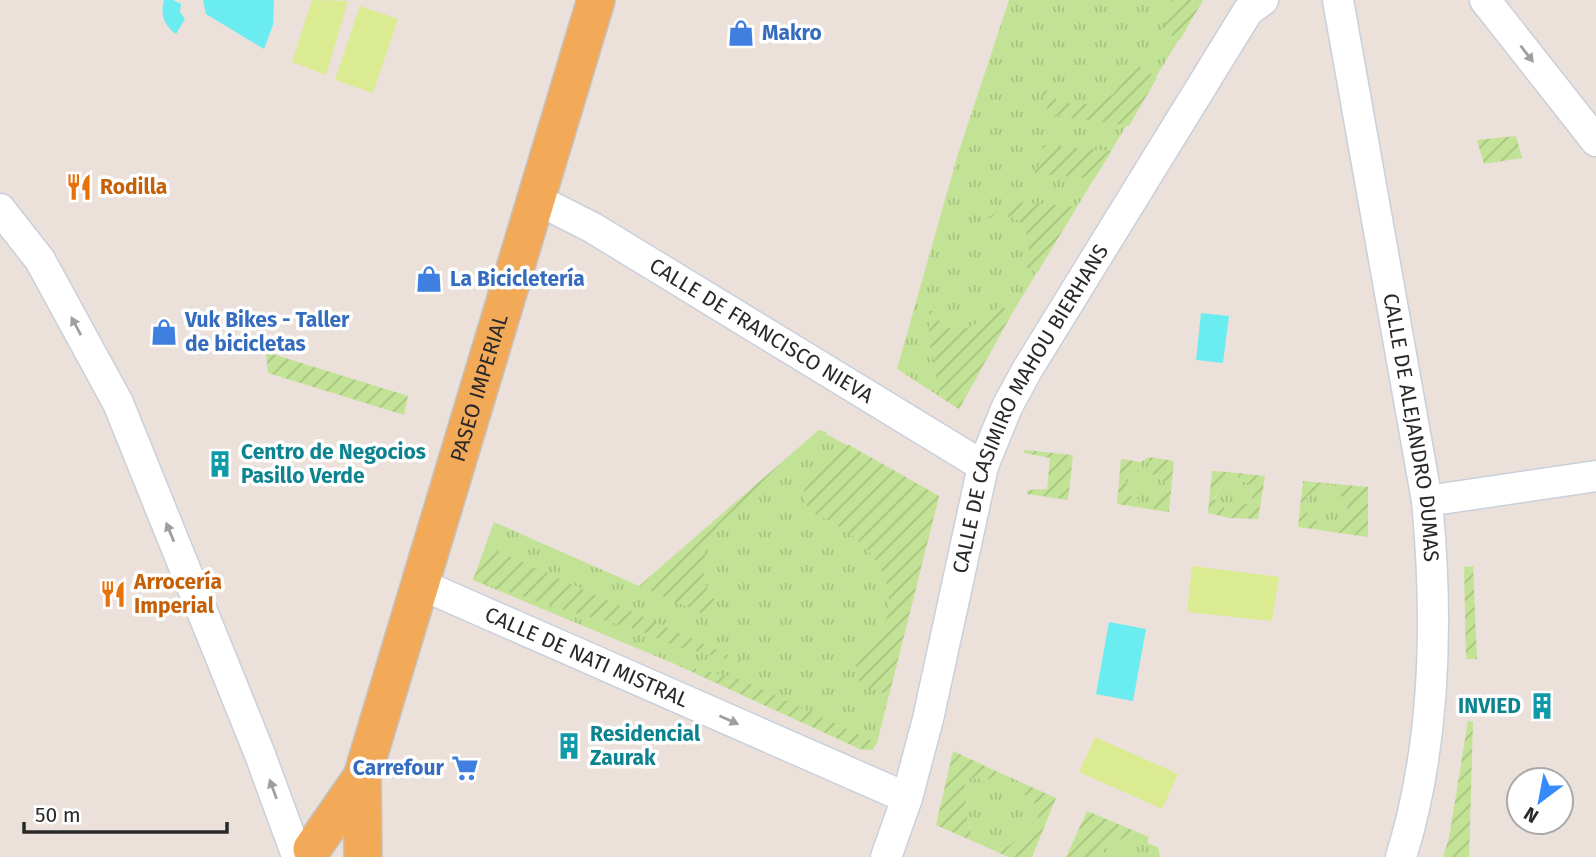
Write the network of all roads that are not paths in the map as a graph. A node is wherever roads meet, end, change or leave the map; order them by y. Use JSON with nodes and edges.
{"nodes":[{"id":1,"x":596,"y":0,"type":"edge"},
{"id":2,"x":1264,"y":0,"type":"edge"},
{"id":3,"x":1485,"y":0,"type":"edge"},
{"id":4,"x":1336,"y":2,"type":"edge"},
{"id":5,"x":1596,"y":141,"type":"edge"},
{"id":6,"x":536,"y":199,"type":"junction"},
{"id":7,"x":0,"y":209,"type":"edge"},
{"id":8,"x":984,"y":466,"type":"junction"},
{"id":9,"x":1596,"y":476,"type":"edge"},
{"id":10,"x":1427,"y":501,"type":"junction"},
{"id":11,"x":420,"y":584,"type":"junction"},
{"id":12,"x":362,"y":778,"type":"junction"},
{"id":13,"x":907,"y":798,"type":"junction"},
{"id":14,"x":299,"y":853,"type":"edge"},
{"id":15,"x":361,"y":857,"type":"edge"},
{"id":16,"x":886,"y":857,"type":"edge"},
{"id":17,"x":1401,"y":857,"type":"edge"}],
"edges":[{"from":1,"to":6,"type":"main road","name":"PASEO IMPERIAL"},
{"from":2,"to":8,"type":"street","name":"CALLE DE CASIMIRO MAHOU BIERHANS"},
{"from":3,"to":5,"type":"street","one_way":true},
{"from":4,"to":10,"type":"street","name":"CALLE DE ALEJANDRO DUMAS"},
{"from":6,"to":8,"type":"street","name":"CALLE DE FRANCISCO NIEVA"},
{"from":6,"to":11,"type":"main road","name":"PASEO IMPERIAL"},
{"from":14,"to":7,"type":"street","one_way":true},
{"from":8,"to":13,"type":"street","name":"CALLE DE CASIMIRO MAHOU BIERHANS"},
{"from":9,"to":10,"type":"street"},
{"from":10,"to":17,"type":"street","name":"CALLE DE ALEJANDRO DUMAS"},
{"from":11,"to":12,"type":"main road","name":"PASEO IMPERIAL"},
{"from":11,"to":13,"type":"street","name":"CALLE DE NATI MISTRAL","one_way":true},
{"from":12,"to":14,"type":"main road","name":"PASEO IMPERIAL"},
{"from":12,"to":15,"type":"main road","name":"PASEO IMPERIAL"},
{"from":13,"to":16,"type":"street","name":"CALLE DE CASIMIRO MAHOU BIERHANS"},
{"from":14,"to":15,"type":"main road"}]}
